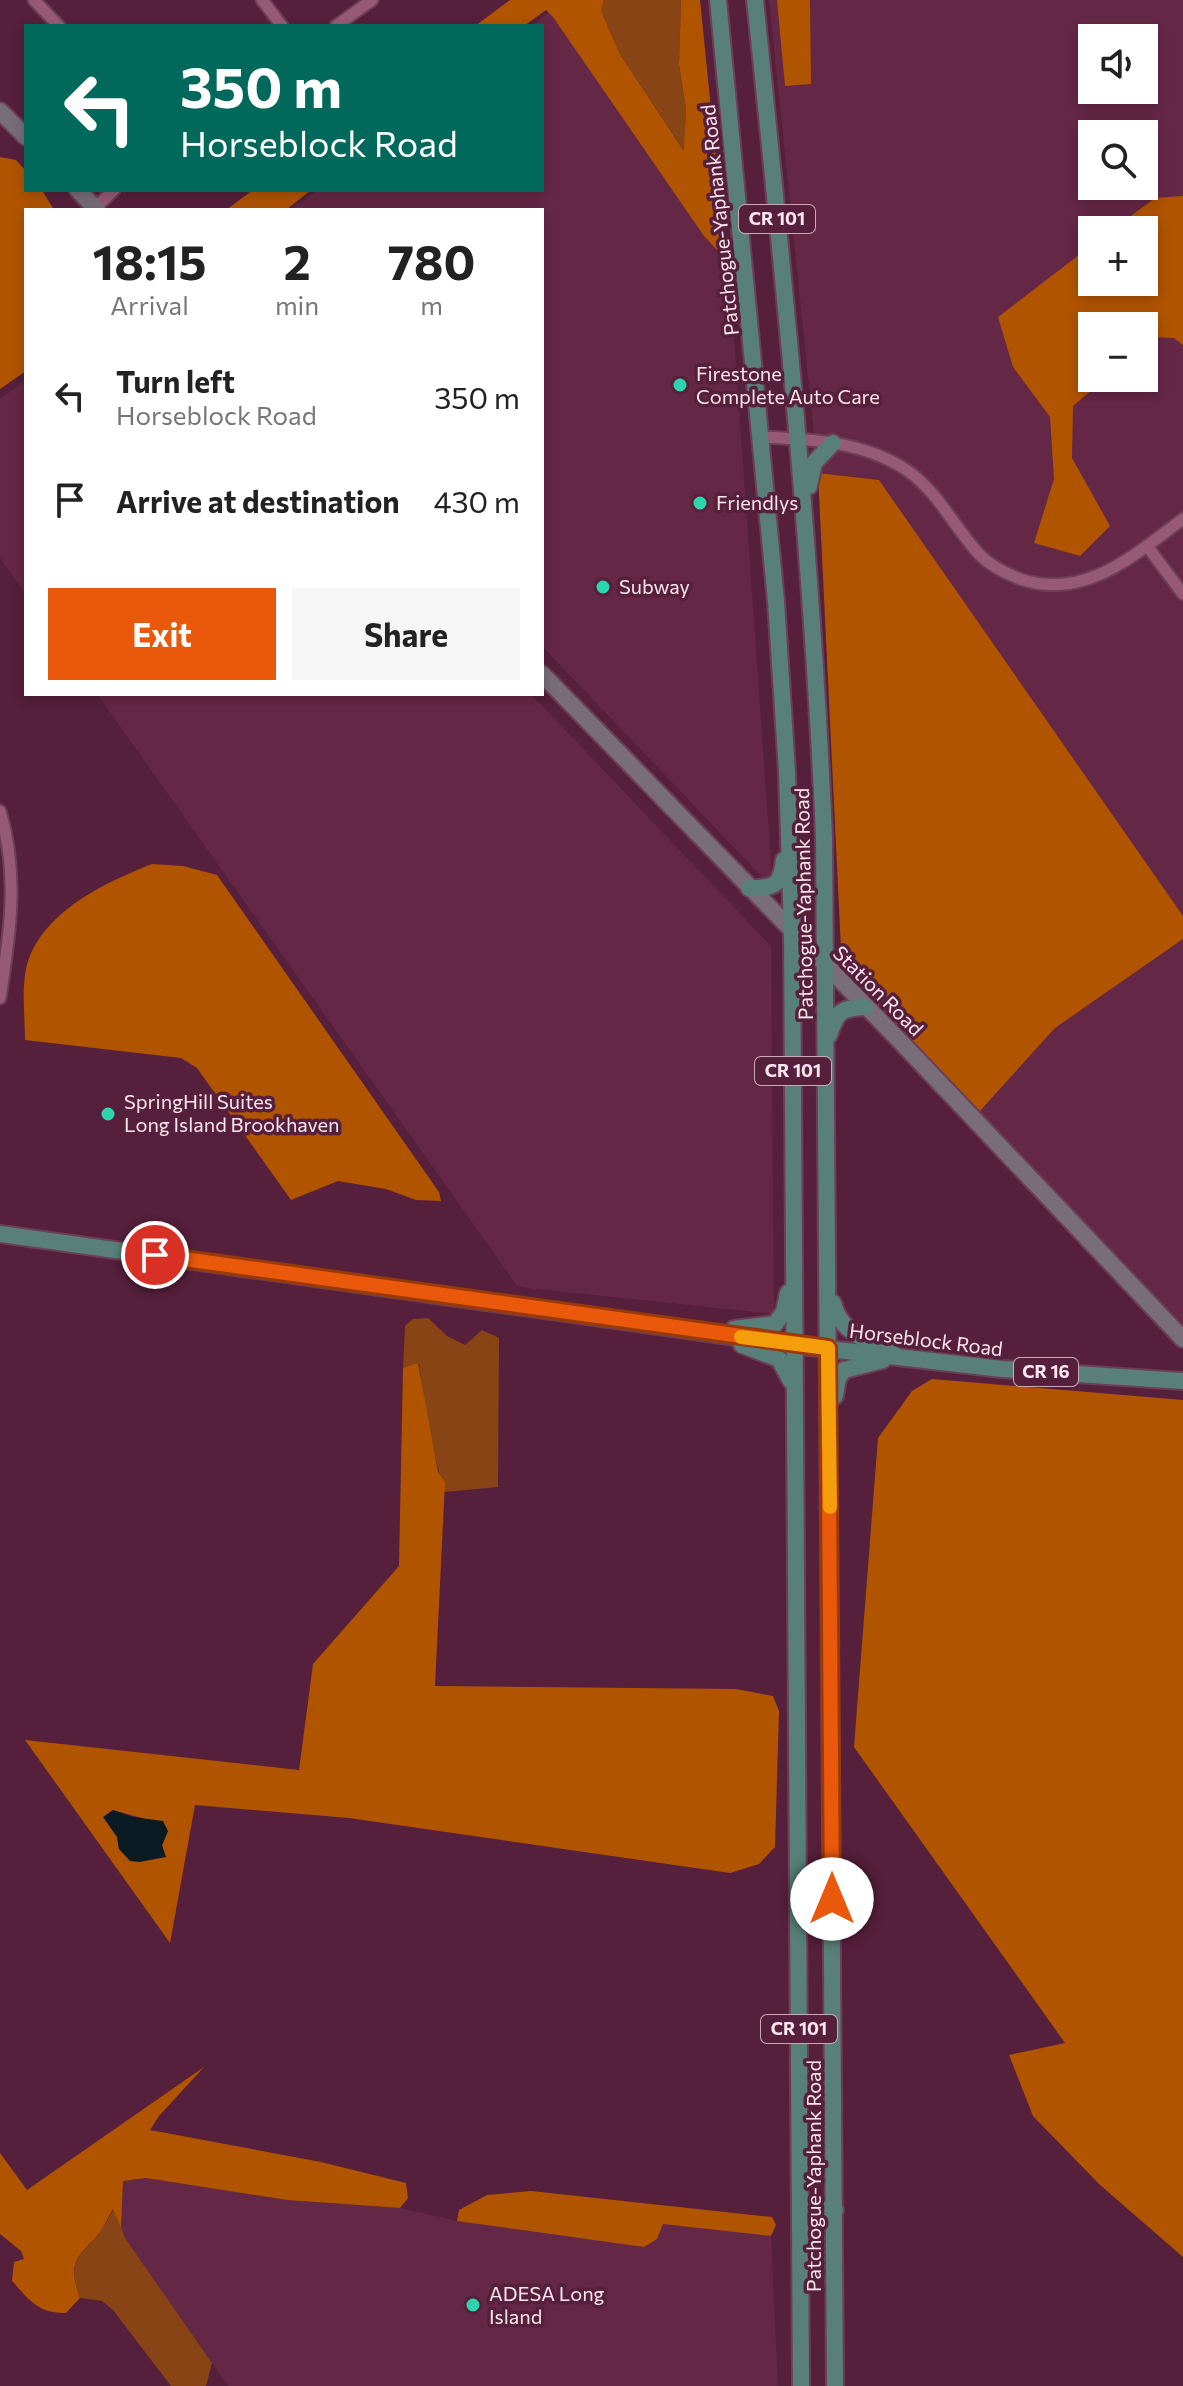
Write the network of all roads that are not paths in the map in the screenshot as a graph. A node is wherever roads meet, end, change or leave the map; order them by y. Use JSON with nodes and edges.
{"nodes":[{"id":1,"x":34,"y":0,"type":"edge"},
{"id":2,"x":262,"y":0,"type":"edge"},
{"id":3,"x":372,"y":0,"type":"edge"},
{"id":4,"x":718,"y":0,"type":"edge"},
{"id":5,"x":755,"y":0,"type":"edge"},
{"id":6,"x":57,"y":24,"type":"edge"},
{"id":7,"x":280,"y":24,"type":"edge"},
{"id":8,"x":339,"y":24,"type":"edge"},
{"id":9,"x":0,"y":111,"type":"edge"},
{"id":10,"x":24,"y":135,"type":"edge"},
{"id":11,"x":80,"y":192,"type":"edge"},
{"id":12,"x":112,"y":192,"type":"edge"},
{"id":13,"x":95,"y":208,"type":"edge"},
{"id":14,"x":97,"y":208,"type":"edge"},
{"id":15,"x":762,"y":437,"type":"junction"},
{"id":16,"x":798,"y":438,"type":"junction"},
{"id":17,"x":833,"y":443,"type":"junction"},
{"id":18,"x":1183,"y":519,"type":"edge"},
{"id":19,"x":805,"y":532,"type":"junction"},
{"id":20,"x":1147,"y":546,"type":"junction"},
{"id":21,"x":1183,"y":594,"type":"edge"},
{"id":22,"x":544,"y":676,"type":"edge"},
{"id":23,"x":0,"y":811,"type":"edge"},
{"id":24,"x":788,"y":815,"type":"junction"},
{"id":25,"x":749,"y":888,"type":"junction"},
{"id":26,"x":792,"y":932,"type":"junction"},
{"id":27,"x":826,"y":967,"type":"junction"},
{"id":28,"x":0,"y":998,"type":"edge"},
{"id":29,"x":865,"y":1007,"type":"junction"},
{"id":30,"x":826,"y":1044,"type":"junction"},
{"id":31,"x":0,"y":1234,"type":"edge"},
{"id":32,"x":794,"y":1256,"type":"junction"},
{"id":33,"x":828,"y":1282,"type":"junction"},
{"id":34,"x":701,"y":1332,"type":"junction"},
{"id":35,"x":1183,"y":1339,"type":"edge"},
{"id":36,"x":794,"y":1345,"type":"junction"},
{"id":37,"x":828,"y":1348,"type":"junction"},
{"id":38,"x":901,"y":1358,"type":"junction"},
{"id":39,"x":1183,"y":1381,"type":"edge"},
{"id":40,"x":795,"y":1389,"type":"junction"},
{"id":41,"x":829,"y":1433,"type":"junction"},
{"id":42,"x":798,"y":1898,"type":"junction"},
{"id":43,"x":832,"y":1899,"type":"junction"},
{"id":44,"x":800,"y":2209,"type":"junction"},
{"id":45,"x":835,"y":2210,"type":"junction"},
{"id":46,"x":801,"y":2386,"type":"edge"},
{"id":47,"x":835,"y":2386,"type":"edge"}],
"edges":[{"from":1,"to":6,"type":"street"},
{"from":2,"to":7,"type":"street"},
{"from":3,"to":8,"type":"street"},
{"from":4,"to":15,"type":"main road","name":"Patchogue-Yaphank Road","number":"CR 101"},
{"from":5,"to":16,"type":"main road","name":"Patchogue-Yaphank Road","number":"CR 101"},
{"from":9,"to":10,"type":"main road"},
{"from":11,"to":13,"type":"main road"},
{"from":12,"to":14,"type":"street"},
{"from":15,"to":16,"type":"street"},
{"from":15,"to":24,"type":"main road","name":"Patchogue-Yaphank Road","number":"CR 101"},
{"from":16,"to":17,"type":"street"},
{"from":16,"to":19,"type":"main road","name":"Patchogue-Yaphank Road","number":"CR 101"},
{"from":17,"to":19,"type":"main road"},
{"from":17,"to":20,"type":"street"},
{"from":18,"to":20,"type":"street"},
{"from":19,"to":27,"type":"main road","name":"Patchogue-Yaphank Road","number":"CR 101"},
{"from":20,"to":21,"type":"street"},
{"from":22,"to":25,"type":"main road","name":"Station Road"},
{"from":23,"to":28,"type":"street"},
{"from":24,"to":25,"type":"main road"},
{"from":24,"to":26,"type":"main road","name":"Patchogue-Yaphank Road","number":"CR 101"},
{"from":25,"to":26,"type":"main road","name":"Station Road"},
{"from":26,"to":27,"type":"main road","name":"Station Road"},
{"from":26,"to":32,"type":"main road","name":"Patchogue-Yaphank Road","number":"CR 101"},
{"from":27,"to":29,"type":"main road","name":"Station Road"},
{"from":27,"to":30,"type":"main road","name":"Patchogue-Yaphank Road","number":"CR 101"},
{"from":29,"to":30,"type":"main road"},
{"from":29,"to":35,"type":"main road","name":"Station Road"},
{"from":30,"to":33,"type":"main road","name":"Patchogue-Yaphank Road","number":"CR 101"},
{"from":31,"to":34,"type":"main road","name":"Horseblock Road","number":"CR 16"},
{"from":32,"to":34,"type":"main road"},
{"from":32,"to":36,"type":"main road","name":"Patchogue-Yaphank Road","number":"CR 101"},
{"from":33,"to":37,"type":"main road","name":"Patchogue-Yaphank Road","number":"CR 101"},
{"from":33,"to":38,"type":"main road"},
{"from":34,"to":36,"type":"main road","name":"Horseblock Road","number":"CR 16"},
{"from":34,"to":40,"type":"main road"},
{"from":36,"to":37,"type":"main road","name":"Horseblock Road","number":"CR 16"},
{"from":36,"to":40,"type":"main road","name":"Patchogue-Yaphank Road","number":"CR 101"},
{"from":37,"to":38,"type":"main road","name":"Horseblock Road","number":"CR 16"},
{"from":37,"to":41,"type":"main road","name":"Patchogue-Yaphank Road","number":"CR 101"},
{"from":38,"to":39,"type":"main road","name":"Horseblock Road","number":"CR 16"},
{"from":38,"to":41,"type":"main road"},
{"from":40,"to":42,"type":"main road","name":"Patchogue-Yaphank Road","number":"CR 101"},
{"from":41,"to":43,"type":"main road","name":"Patchogue-Yaphank Road","number":"CR 101"},
{"from":42,"to":43,"type":"main road"},
{"from":42,"to":44,"type":"main road","name":"Patchogue-Yaphank Road","number":"CR 101"},
{"from":43,"to":45,"type":"main road","name":"Patchogue-Yaphank Road","number":"CR 101"},
{"from":44,"to":45,"type":"main road"},
{"from":44,"to":46,"type":"main road","name":"Patchogue-Yaphank Road","number":"CR 101"},
{"from":45,"to":47,"type":"main road","name":"Patchogue-Yaphank Road","number":"CR 101"}]}
